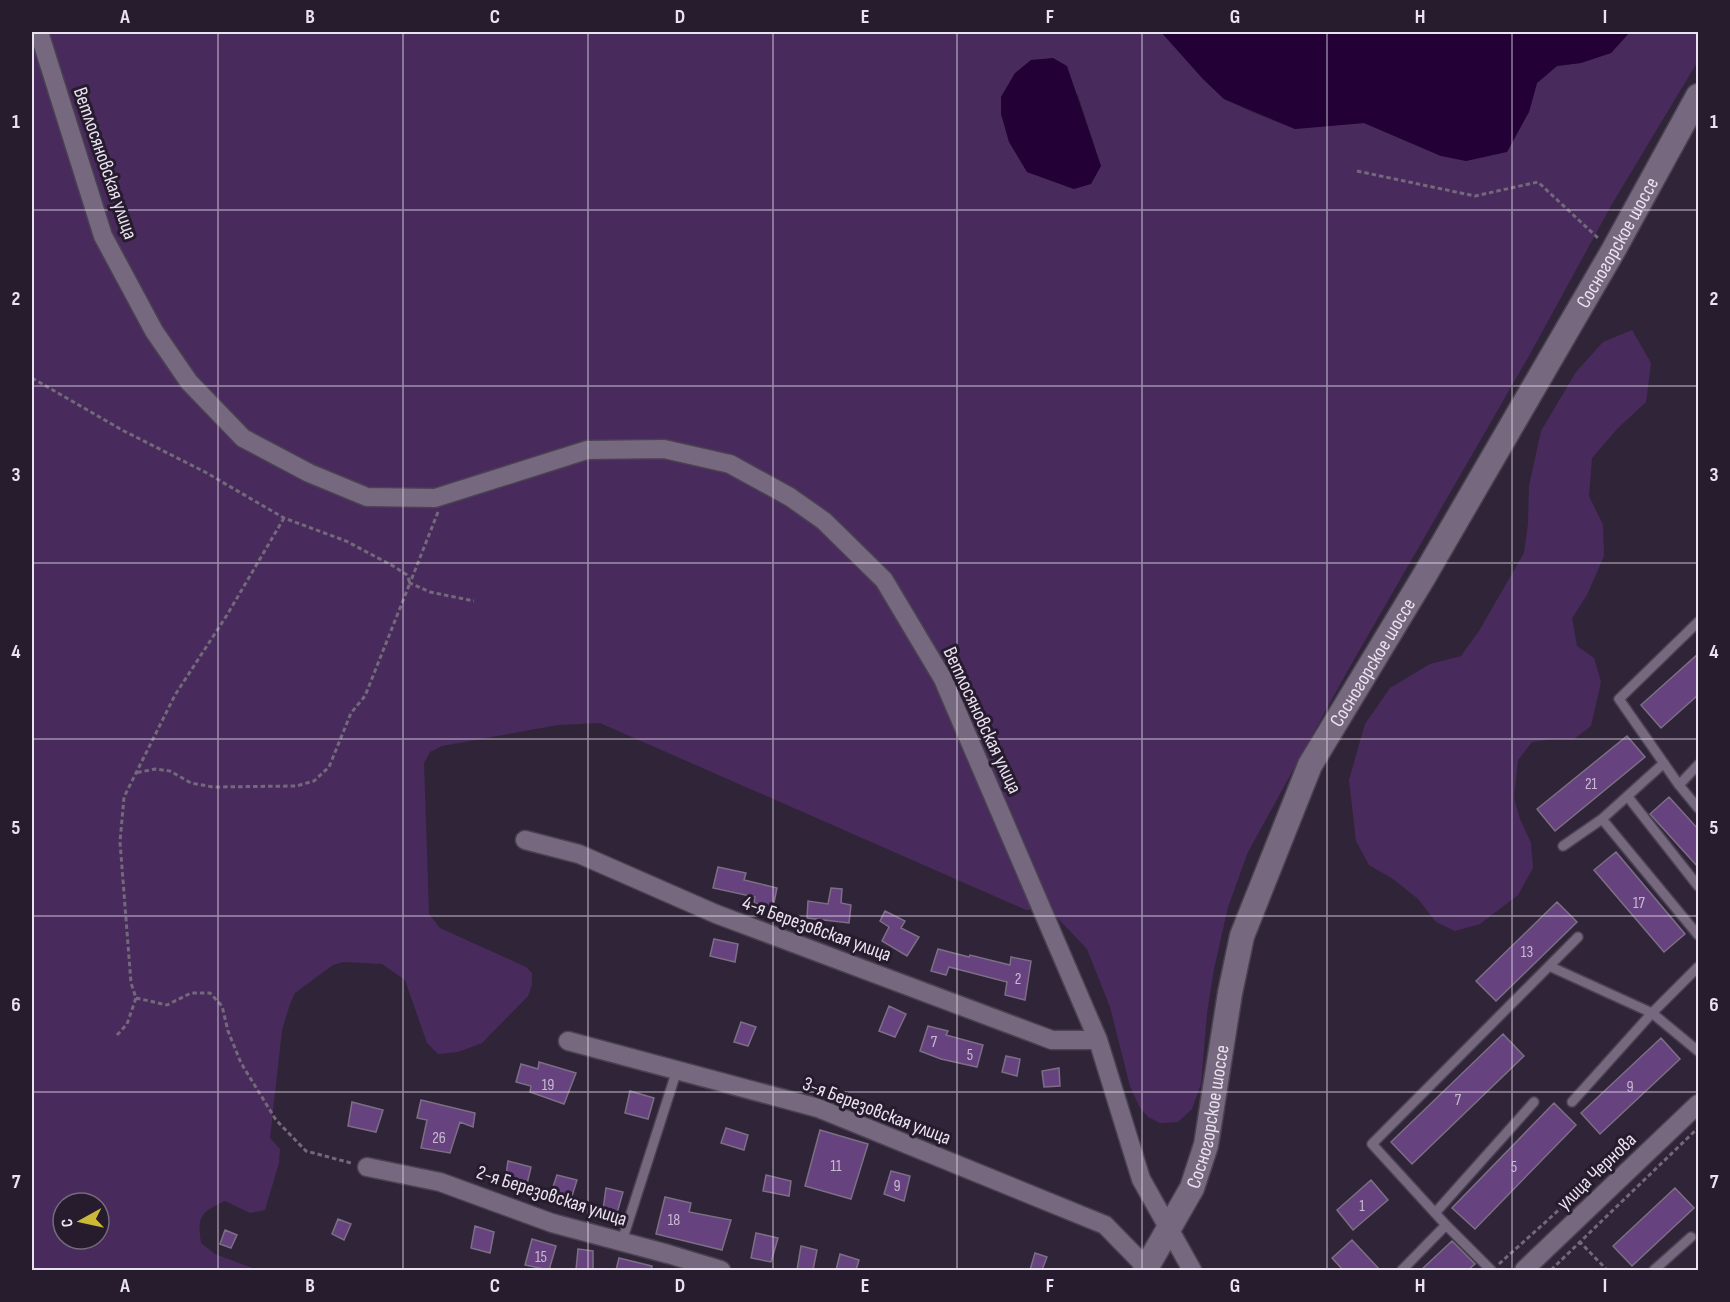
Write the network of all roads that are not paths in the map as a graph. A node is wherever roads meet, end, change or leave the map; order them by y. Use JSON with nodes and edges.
{"nodes":[{"id":1,"x":39,"y":32,"type":"edge"},
{"id":2,"x":1698,"y":96,"type":"edge"},
{"id":3,"x":1698,"y":622,"type":"edge"},
{"id":4,"x":1664,"y":763,"type":"junction"},
{"id":5,"x":1698,"y":765,"type":"edge"},
{"id":6,"x":1679,"y":785,"type":"junction"},
{"id":7,"x":1628,"y":797,"type":"junction"},
{"id":8,"x":1698,"y":808,"type":"edge"},
{"id":9,"x":1602,"y":819,"type":"junction"},
{"id":10,"x":525,"y":840,"type":"dead end"},
{"id":11,"x":1563,"y":846,"type":"dead end"},
{"id":12,"x":1698,"y":886,"type":"edge"},
{"id":13,"x":1698,"y":935,"type":"edge"},
{"id":14,"x":1578,"y":937,"type":"dead end"},
{"id":15,"x":1549,"y":966,"type":"junction"},
{"id":16,"x":1698,"y":967,"type":"edge"},
{"id":17,"x":1652,"y":1013,"type":"junction"},
{"id":18,"x":1098,"y":1040,"type":"junction"},
{"id":19,"x":568,"y":1041,"type":"dead end"},
{"id":20,"x":1698,"y":1052,"type":"edge"},
{"id":21,"x":677,"y":1070,"type":"junction"},
{"id":22,"x":1534,"y":1102,"type":"dead end"},
{"id":23,"x":1572,"y":1102,"type":"dead end"},
{"id":24,"x":1698,"y":1104,"type":"edge"},
{"id":25,"x":368,"y":1167,"type":"road end"},
{"id":26,"x":1435,"y":1213,"type":"junction"},
{"id":27,"x":1446,"y":1225,"type":"junction"},
{"id":28,"x":1169,"y":1230,"type":"junction"},
{"id":29,"x":1691,"y":1237,"type":"dead end"},
{"id":30,"x":622,"y":1241,"type":"junction"},
{"id":31,"x":1146,"y":1269,"type":"edge"},
{"id":32,"x":721,"y":1270,"type":"edge"},
{"id":33,"x":1192,"y":1270,"type":"edge"},
{"id":34,"x":1402,"y":1270,"type":"edge"},
{"id":35,"x":1491,"y":1270,"type":"edge"},
{"id":36,"x":1524,"y":1270,"type":"edge"},
{"id":37,"x":1654,"y":1270,"type":"edge"}],
"edges":[{"from":1,"to":18,"type":"street","name":"Ветлосяновская улица"},
{"from":2,"to":28,"type":"main road","name":"Сосногорское шоссе"},
{"from":3,"to":4,"type":"lane"},
{"from":4,"to":6,"type":"lane"},
{"from":4,"to":7,"type":"lane"},
{"from":5,"to":6,"type":"lane"},
{"from":6,"to":8,"type":"lane"},
{"from":7,"to":9,"type":"lane"},
{"from":7,"to":12,"type":"lane"},
{"from":9,"to":11,"type":"lane"},
{"from":9,"to":13,"type":"lane"},
{"from":10,"to":18,"type":"street","name":"4-я Березовская улица"},
{"from":14,"to":15,"type":"lane"},
{"from":15,"to":17,"type":"lane"},
{"from":15,"to":26,"type":"lane"},
{"from":16,"to":17,"type":"lane"},
{"from":17,"to":20,"type":"lane"},
{"from":17,"to":23,"type":"lane"},
{"from":18,"to":28,"type":"street","name":"Ветлосяновская улица"},
{"from":19,"to":21,"type":"street","name":"3-я Березовская улица"},
{"from":21,"to":30,"type":"lane"},
{"from":21,"to":31,"type":"street","name":"3-я Березовская улица"},
{"from":22,"to":26,"type":"lane"},
{"from":24,"to":36,"type":"street","name":"улица Чернова"},
{"from":25,"to":30,"type":"street","name":"2-я Березовская улица"},
{"from":26,"to":27,"type":"lane"},
{"from":27,"to":34,"type":"lane"},
{"from":27,"to":35,"type":"lane"},
{"from":28,"to":31,"type":"main road","name":"Сосногорское шоссе"},
{"from":28,"to":33,"type":"street","name":"Ветлосяновская улица"},
{"from":29,"to":37,"type":"lane"},
{"from":30,"to":32,"type":"street","name":"2-я Березовская улица"}]}
